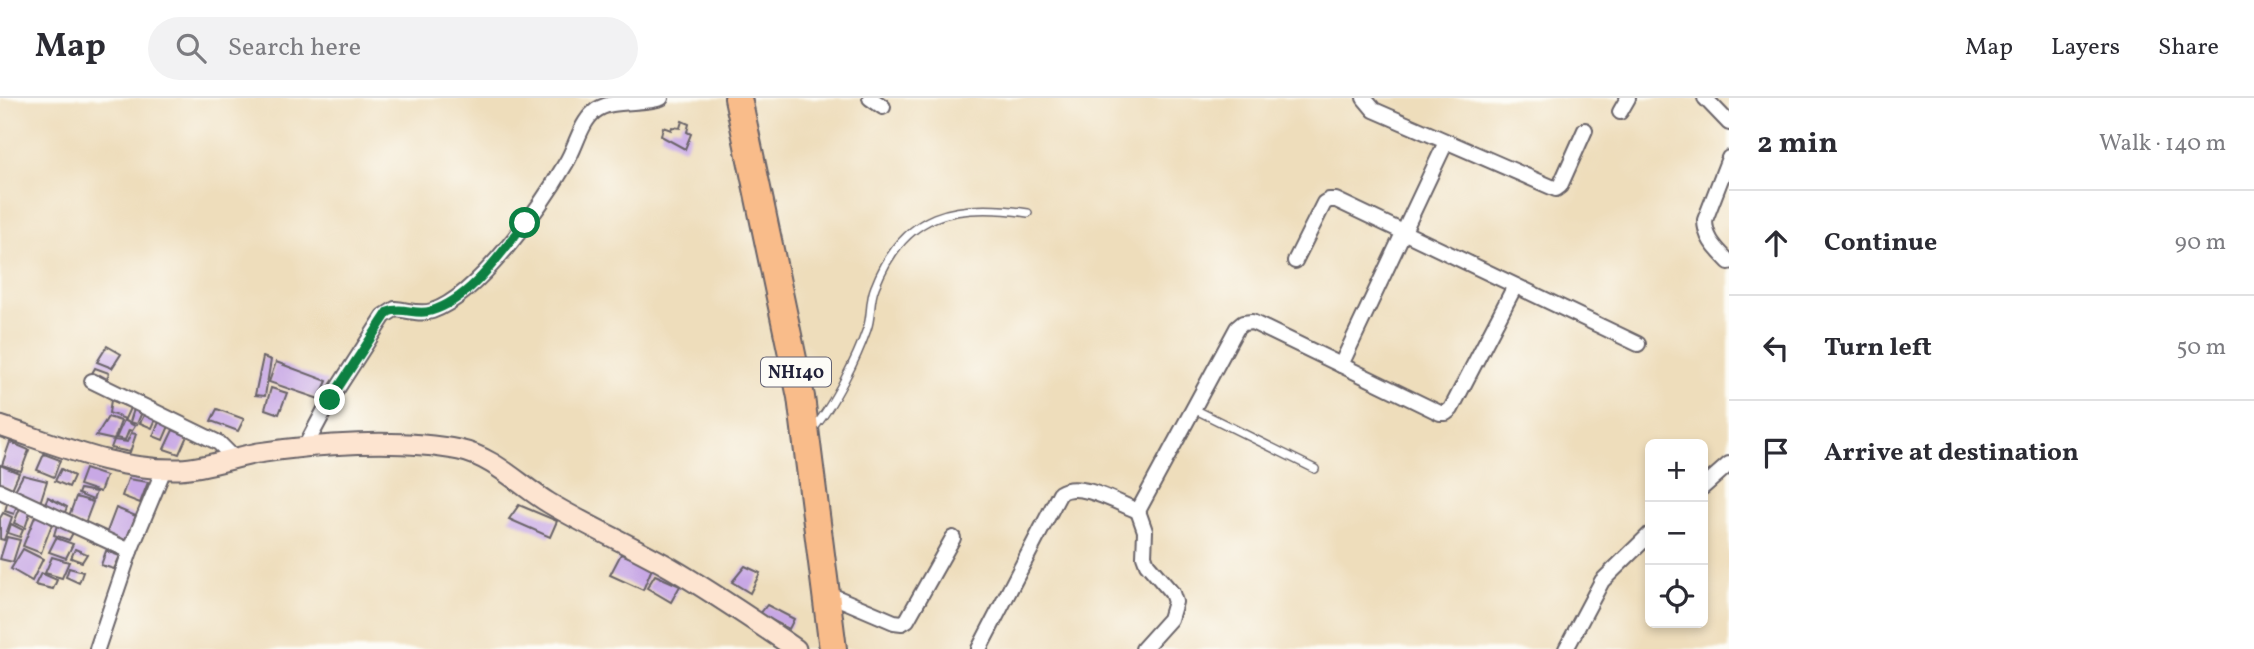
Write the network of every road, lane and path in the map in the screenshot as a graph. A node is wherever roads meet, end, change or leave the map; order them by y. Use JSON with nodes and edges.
{"nodes":[{"id":1,"x":661,"y":98,"type":"edge"},
{"id":2,"x":738,"y":98,"type":"edge"},
{"id":3,"x":870,"y":98,"type":"edge"},
{"id":4,"x":1364,"y":98,"type":"edge"},
{"id":5,"x":1628,"y":98,"type":"edge"},
{"id":6,"x":1705,"y":98,"type":"edge"},
{"id":7,"x":883,"y":107,"type":"dead end"},
{"id":8,"x":1620,"y":112,"type":"dead end"},
{"id":9,"x":1729,"y":123,"type":"edge"},
{"id":10,"x":1585,"y":130,"type":"dead end"},
{"id":11,"x":1446,"y":142,"type":"junction"},
{"id":12,"x":1729,"y":158,"type":"edge"},
{"id":13,"x":1028,"y":213,"type":"dead end"},
{"id":14,"x":1403,"y":232,"type":"junction"},
{"id":15,"x":1295,"y":261,"type":"dead end"},
{"id":16,"x":1729,"y":262,"type":"edge"},
{"id":17,"x":1515,"y":286,"type":"junction"},
{"id":18,"x":1638,"y":344,"type":"dead end"},
{"id":19,"x":1341,"y":365,"type":"junction"},
{"id":20,"x":92,"y":381,"type":"dead end"},
{"id":21,"x":1193,"y":409,"type":"junction"},
{"id":22,"x":0,"y":426,"type":"edge"},
{"id":23,"x":806,"y":434,"type":"junction"},
{"id":24,"x":305,"y":447,"type":"junction"},
{"id":25,"x":233,"y":457,"type":"junction"},
{"id":26,"x":1729,"y":464,"type":"edge"},
{"id":27,"x":163,"y":469,"type":"junction"},
{"id":28,"x":1315,"y":469,"type":"dead end"},
{"id":29,"x":1708,"y":483,"type":"edge"},
{"id":30,"x":0,"y":491,"type":"edge"},
{"id":31,"x":1138,"y":511,"type":"junction"},
{"id":32,"x":953,"y":538,"type":"dead end"},
{"id":33,"x":1645,"y":539,"type":"edge"},
{"id":34,"x":130,"y":551,"type":"junction"},
{"id":35,"x":826,"y":593,"type":"junction"},
{"id":36,"x":97,"y":649,"type":"edge"},
{"id":37,"x":796,"y":649,"type":"edge"},
{"id":38,"x":834,"y":649,"type":"edge"},
{"id":39,"x":979,"y":649,"type":"edge"},
{"id":40,"x":1143,"y":649,"type":"edge"},
{"id":41,"x":1566,"y":649,"type":"edge"}],
"edges":[{"from":1,"to":24,"type":"street"},
{"from":2,"to":23,"type":"highway","number":"NH140"},
{"from":3,"to":7,"type":"street"},
{"from":4,"to":11,"type":"street"},
{"from":5,"to":8,"type":"street"},
{"from":6,"to":9,"type":"street"},
{"from":10,"to":11,"type":"street"},
{"from":11,"to":14,"type":"street"},
{"from":12,"to":16,"type":"street"},
{"from":13,"to":23,"type":"lane"},
{"from":14,"to":15,"type":"street"},
{"from":14,"to":17,"type":"street"},
{"from":14,"to":19,"type":"street"},
{"from":17,"to":18,"type":"street"},
{"from":17,"to":19,"type":"street"},
{"from":19,"to":21,"type":"street"},
{"from":20,"to":25,"type":"street"},
{"from":21,"to":28,"type":"lane"},
{"from":21,"to":31,"type":"street"},
{"from":22,"to":27,"type":"main road"},
{"from":23,"to":35,"type":"highway","number":"NH140"},
{"from":24,"to":25,"type":"main road"},
{"from":24,"to":37,"type":"main road"},
{"from":25,"to":27,"type":"main road"},
{"from":26,"to":29,"type":"street"},
{"from":27,"to":34,"type":"street"},
{"from":30,"to":34,"type":"street"},
{"from":31,"to":39,"type":"street"},
{"from":31,"to":40,"type":"street"},
{"from":32,"to":35,"type":"street"},
{"from":33,"to":41,"type":"street"},
{"from":34,"to":36,"type":"street"},
{"from":35,"to":38,"type":"highway","number":"NH140"}]}
